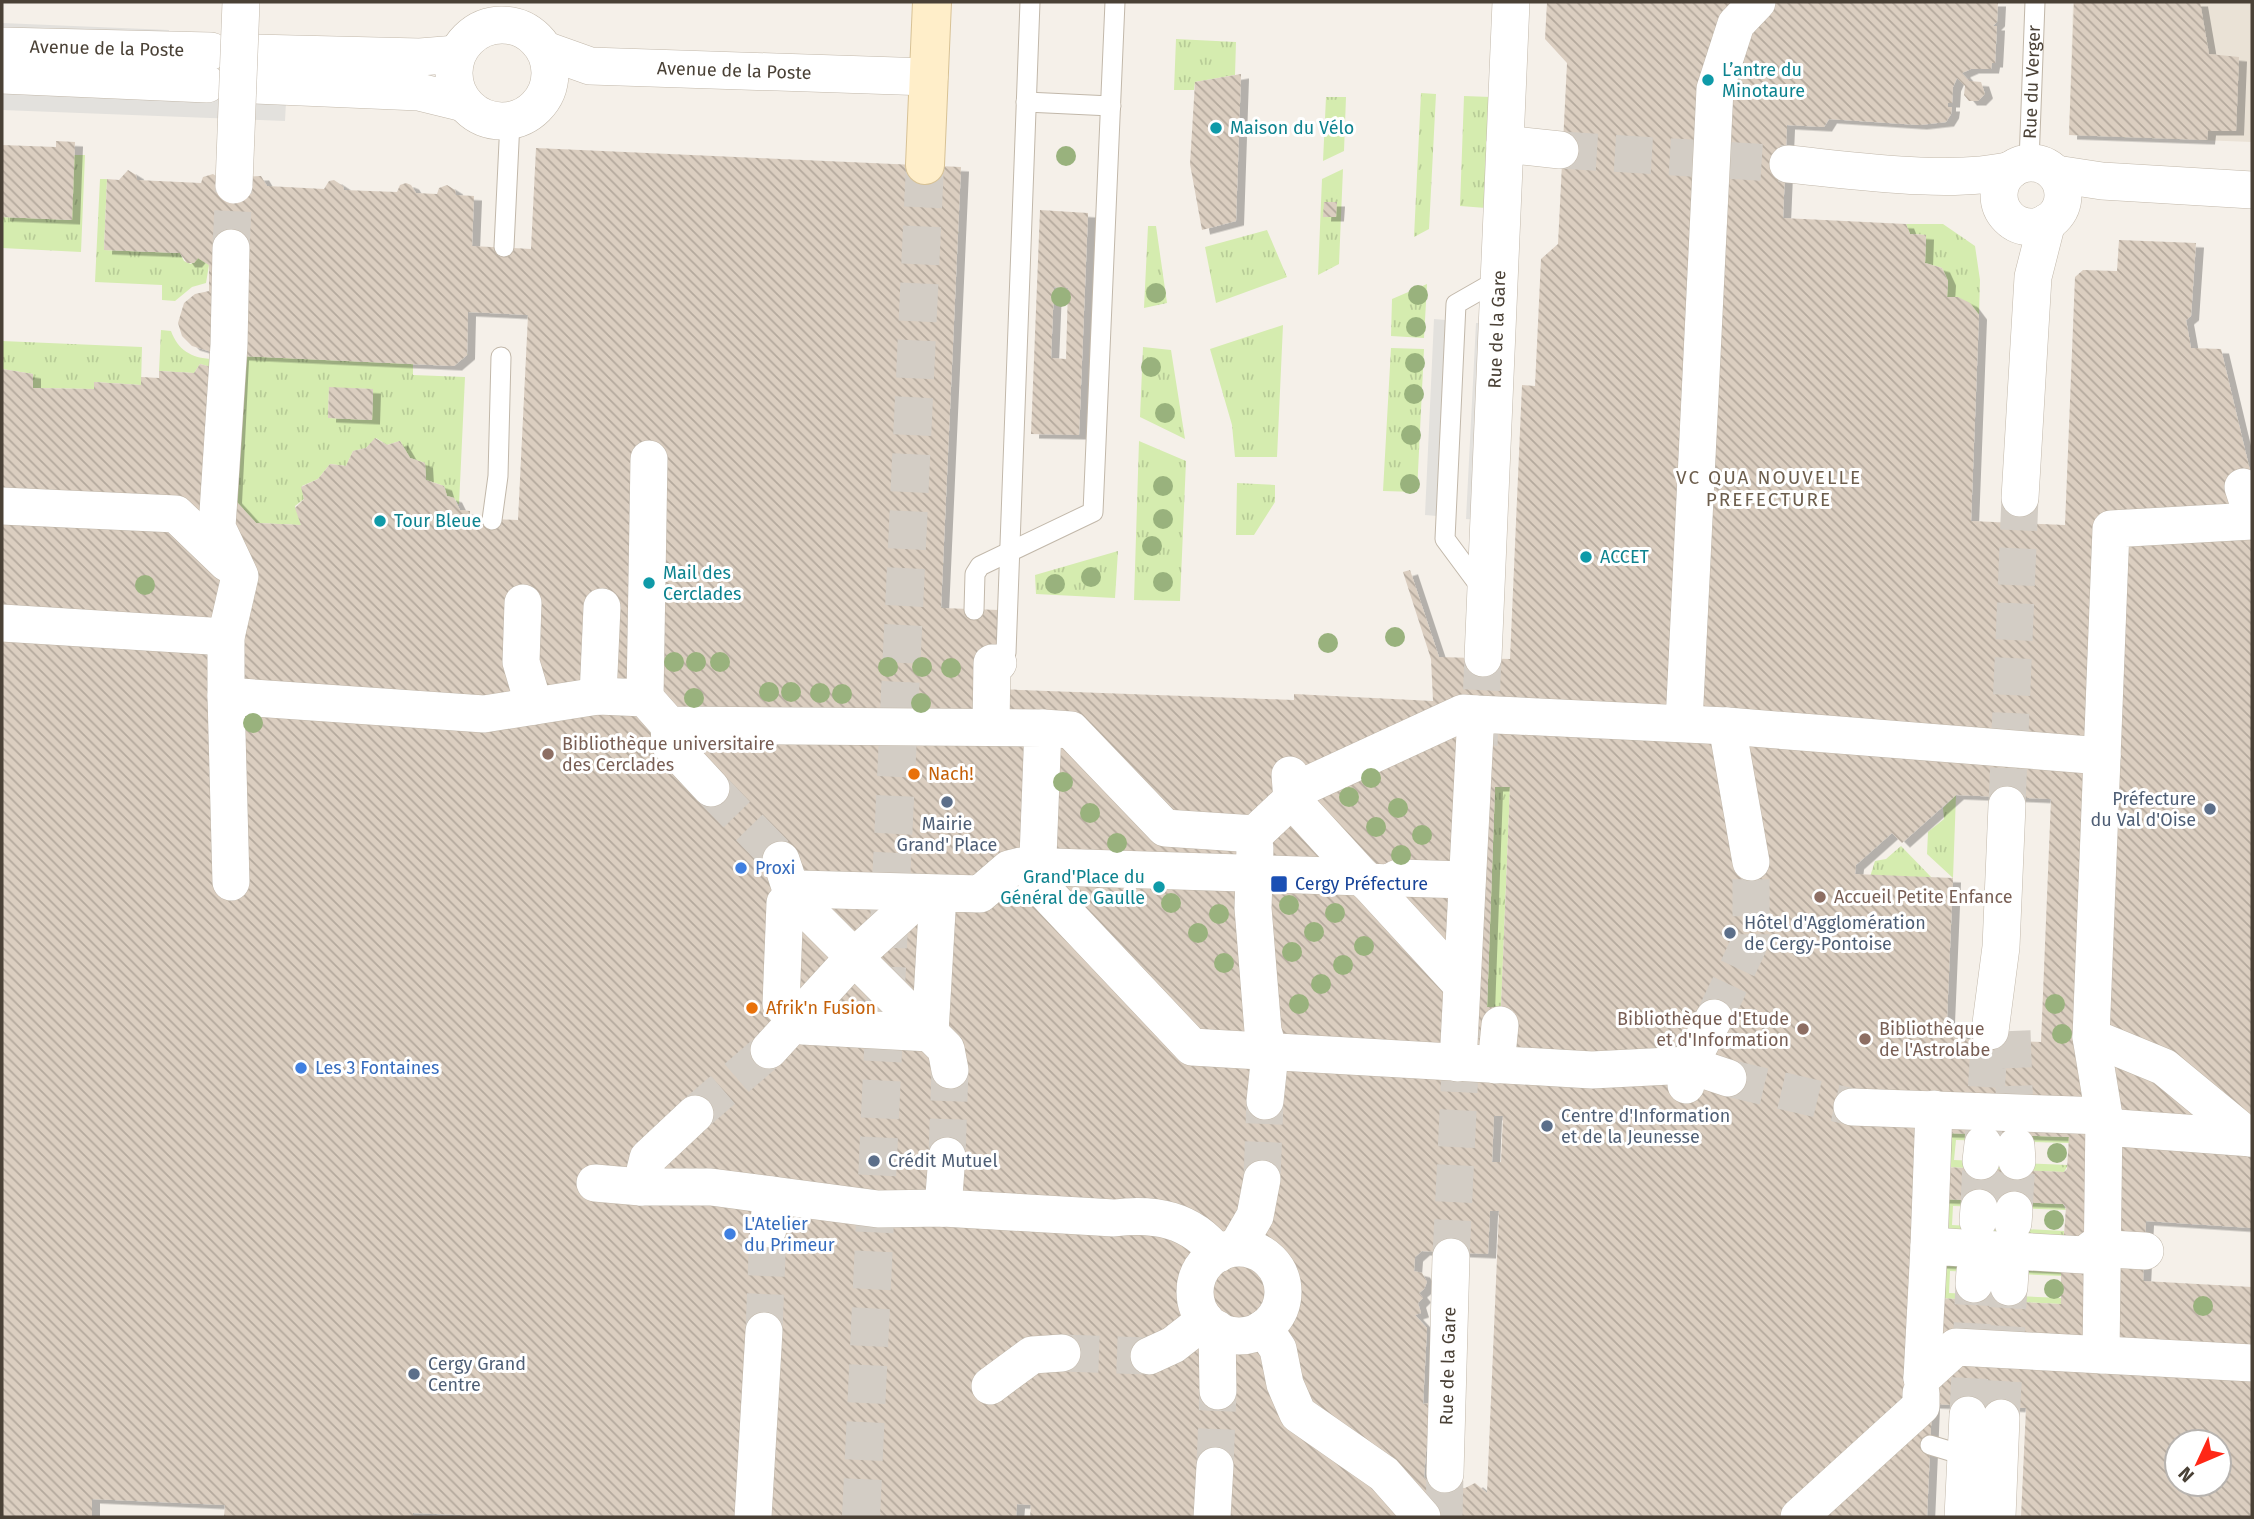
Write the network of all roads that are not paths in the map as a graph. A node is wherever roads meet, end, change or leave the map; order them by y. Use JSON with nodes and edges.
{"nodes":[{"id":1,"x":241,"y":2,"type":"edge"},
{"id":2,"x":932,"y":2,"type":"edge"},
{"id":3,"x":1030,"y":2,"type":"edge"},
{"id":4,"x":1115,"y":2,"type":"edge"},
{"id":5,"x":1511,"y":2,"type":"edge"},
{"id":6,"x":2035,"y":2,"type":"edge"},
{"id":7,"x":1744,"y":9,"type":"edge"},
{"id":8,"x":501,"y":13,"type":"edge"},
{"id":9,"x":2,"y":46,"type":"edge"},
{"id":10,"x":545,"y":50,"type":"junction"},
{"id":11,"x":457,"y":54,"type":"junction"},
{"id":12,"x":2,"y":75,"type":"edge"},
{"id":13,"x":929,"y":76,"type":"junction"},
{"id":14,"x":1026,"y":102,"type":"junction"},
{"id":15,"x":464,"y":103,"type":"junction"},
{"id":16,"x":1111,"y":106,"type":"junction"},
{"id":17,"x":510,"y":121,"type":"junction"},
{"id":18,"x":1505,"y":144,"type":"junction"},
{"id":19,"x":1560,"y":150,"type":"tunnel mouth"},
{"id":20,"x":1788,"y":164,"type":"tunnel mouth"},
{"id":21,"x":925,"y":165,"type":"tunnel mouth"},
{"id":22,"x":2032,"y":169,"type":"junction"},
{"id":23,"x":1872,"y":172,"type":"junction"},
{"id":24,"x":234,"y":185,"type":"tunnel mouth"},
{"id":25,"x":2166,"y":185,"type":"junction"},
{"id":26,"x":2252,"y":190,"type":"edge"},
{"id":27,"x":2031,"y":217,"type":"junction"},
{"id":28,"x":505,"y":247,"type":"dead end"},
{"id":29,"x":231,"y":248,"type":"tunnel mouth"},
{"id":30,"x":501,"y":358,"type":"dead end"},
{"id":31,"x":649,"y":459,"type":"dead end"},
{"id":32,"x":2020,"y":498,"type":"tunnel mouth"},
{"id":33,"x":2,"y":506,"type":"edge"},
{"id":34,"x":2249,"y":508,"type":"edge"},
{"id":35,"x":176,"y":514,"type":"junction"},
{"id":36,"x":492,"y":520,"type":"dead end"},
{"id":37,"x":217,"y":527,"type":"junction"},
{"id":38,"x":1011,"y":551,"type":"junction"},
{"id":39,"x":240,"y":576,"type":"junction"},
{"id":40,"x":523,"y":603,"type":"dead end"},
{"id":41,"x":602,"y":607,"type":"dead end"},
{"id":42,"x":974,"y":610,"type":"dead end"},
{"id":43,"x":2,"y":623,"type":"edge"},
{"id":44,"x":226,"y":637,"type":"junction"},
{"id":45,"x":1483,"y":659,"type":"tunnel mouth"},
{"id":46,"x":998,"y":666,"type":"joint"},
{"id":47,"x":226,"y":695,"type":"junction"},
{"id":48,"x":598,"y":696,"type":"junction"},
{"id":49,"x":534,"y":706,"type":"junction"},
{"id":50,"x":657,"y":711,"type":"junction"},
{"id":51,"x":1476,"y":714,"type":"junction"},
{"id":52,"x":1684,"y":723,"type":"junction"},
{"id":53,"x":991,"y":726,"type":"junction"},
{"id":54,"x":1727,"y":726,"type":"junction"},
{"id":55,"x":1043,"y":728,"type":"junction"},
{"id":56,"x":2102,"y":756,"type":"junction"},
{"id":57,"x":1291,"y":783,"type":"junction"},
{"id":58,"x":711,"y":788,"type":"tunnel mouth"},
{"id":59,"x":2007,"y":805,"type":"tunnel mouth"},
{"id":60,"x":1255,"y":834,"type":"junction"},
{"id":61,"x":780,"y":860,"type":"tunnel mouth"},
{"id":62,"x":1751,"y":862,"type":"tunnel mouth"},
{"id":63,"x":1037,"y":867,"type":"junction"},
{"id":64,"x":1254,"y":874,"type":"junction"},
{"id":65,"x":1365,"y":880,"type":"junction"},
{"id":66,"x":1467,"y":880,"type":"junction"},
{"id":67,"x":231,"y":882,"type":"dead end"},
{"id":68,"x":930,"y":894,"type":"junction"},
{"id":69,"x":793,"y":896,"type":"junction"},
{"id":70,"x":854,"y":957,"type":"junction"},
{"id":71,"x":1461,"y":984,"type":"junction"},
{"id":72,"x":1714,"y":1018,"type":"tunnel mouth"},
{"id":73,"x":797,"y":1021,"type":"junction"},
{"id":74,"x":1500,"y":1026,"type":"dead end"},
{"id":75,"x":2001,"y":1031,"type":"tunnel mouth"},
{"id":76,"x":930,"y":1033,"type":"junction"},
{"id":77,"x":2091,"y":1037,"type":"junction"},
{"id":78,"x":769,"y":1050,"type":"tunnel mouth"},
{"id":79,"x":1269,"y":1054,"type":"junction"},
{"id":80,"x":1458,"y":1063,"type":"junction"},
{"id":81,"x":1496,"y":1065,"type":"junction"},
{"id":82,"x":950,"y":1070,"type":"tunnel mouth"},
{"id":83,"x":1688,"y":1075,"type":"junction"},
{"id":84,"x":1728,"y":1079,"type":"tunnel mouth"},
{"id":85,"x":1265,"y":1101,"type":"tunnel mouth"},
{"id":86,"x":1852,"y":1107,"type":"tunnel mouth"},
{"id":87,"x":1934,"y":1109,"type":"junction"},
{"id":88,"x":695,"y":1114,"type":"tunnel mouth"},
{"id":89,"x":2104,"y":1122,"type":"junction"},
{"id":90,"x":2251,"y":1138,"type":"edge"},
{"id":91,"x":947,"y":1156,"type":"tunnel mouth"},
{"id":92,"x":1262,"y":1179,"type":"tunnel mouth"},
{"id":93,"x":595,"y":1183,"type":"dead end"},
{"id":94,"x":641,"y":1187,"type":"junction"},
{"id":95,"x":943,"y":1208,"type":"junction"},
{"id":96,"x":1929,"y":1246,"type":"junction"},
{"id":97,"x":2103,"y":1248,"type":"junction"},
{"id":98,"x":1227,"y":1251,"type":"junction"},
{"id":99,"x":2145,"y":1251,"type":"dead end"},
{"id":100,"x":1451,"y":1256,"type":"tunnel mouth"},
{"id":101,"x":1211,"y":1324,"type":"junction"},
{"id":102,"x":1264,"y":1328,"type":"junction"},
{"id":103,"x":764,"y":1331,"type":"tunnel mouth"},
{"id":104,"x":1062,"y":1353,"type":"tunnel mouth"},
{"id":105,"x":2101,"y":1355,"type":"junction"},
{"id":106,"x":1149,"y":1356,"type":"tunnel mouth"},
{"id":107,"x":2252,"y":1363,"type":"edge"},
{"id":108,"x":990,"y":1386,"type":"dead end"},
{"id":109,"x":1218,"y":1391,"type":"tunnel mouth"},
{"id":110,"x":1921,"y":1393,"type":"dead end"},
{"id":111,"x":1930,"y":1446,"type":"dead end"},
{"id":112,"x":1966,"y":1456,"type":"junction"},
{"id":113,"x":1215,"y":1466,"type":"tunnel mouth"},
{"id":114,"x":1446,"y":1474,"type":"tunnel mouth"},
{"id":115,"x":753,"y":1517,"type":"edge"},
{"id":116,"x":1212,"y":1517,"type":"edge"},
{"id":117,"x":1422,"y":1517,"type":"edge"},
{"id":118,"x":1799,"y":1517,"type":"edge"},
{"id":119,"x":1963,"y":1517,"type":"edge"},
{"id":120,"x":1991,"y":1517,"type":"edge"},
{"id":121,"x":1997,"y":1517,"type":"edge"}],
"edges":[{"from":1,"to":24,"type":"street","bridge":true},
{"from":2,"to":13,"type":"main road"},
{"from":3,"to":14,"type":"lane"},
{"from":4,"to":16,"type":"lane"},
{"from":5,"to":18,"type":"street","name":"Rue de la Gare"},
{"from":6,"to":22,"type":"lane","name":"Rue du Verger"},
{"from":7,"to":52,"type":"street"},
{"from":8,"to":10,"type":"street"},
{"from":8,"to":11,"type":"street"},
{"from":9,"to":12,"type":"street","name":"Avenue de la Poste"},
{"from":10,"to":13,"type":"street","name":"Avenue de la Poste"},
{"from":10,"to":17,"type":"street"},
{"from":11,"to":15,"type":"street"},
{"from":11,"to":15,"type":"street"},
{"from":13,"to":21,"type":"main road"},
{"from":14,"to":16,"type":"lane"},
{"from":14,"to":38,"type":"lane"},
{"from":15,"to":17,"type":"street"},
{"from":16,"to":38,"type":"lane"},
{"from":17,"to":28,"type":"lane"},
{"from":18,"to":19,"type":"street"},
{"from":18,"to":45,"type":"street","name":"Rue de la Gare"},
{"from":20,"to":23,"type":"street"},
{"from":22,"to":23,"type":"street"},
{"from":22,"to":25,"type":"street"},
{"from":22,"to":27,"type":"street"},
{"from":22,"to":27,"type":"street"},
{"from":23,"to":27,"type":"street"},
{"from":25,"to":26,"type":"street"},
{"from":25,"to":27,"type":"street"},
{"from":27,"to":32,"type":"street"},
{"from":29,"to":37,"type":"street"},
{"from":30,"to":36,"type":"lane"},
{"from":31,"to":50,"type":"street"},
{"from":33,"to":35,"type":"street"},
{"from":34,"to":56,"type":"street"},
{"from":35,"to":37,"type":"street"},
{"from":35,"to":39,"type":"street"},
{"from":37,"to":39,"type":"street"},
{"from":38,"to":42,"type":"lane"},
{"from":38,"to":46,"type":"lane"},
{"from":39,"to":44,"type":"street"},
{"from":40,"to":49,"type":"street"},
{"from":41,"to":48,"type":"street"},
{"from":43,"to":44,"type":"street"},
{"from":44,"to":47,"type":"street"},
{"from":46,"to":53,"type":"street"},
{"from":47,"to":49,"type":"street"},
{"from":47,"to":67,"type":"street"},
{"from":48,"to":49,"type":"street"},
{"from":48,"to":50,"type":"street"},
{"from":50,"to":53,"type":"street"},
{"from":50,"to":58,"type":"street"},
{"from":51,"to":52,"type":"street"},
{"from":51,"to":57,"type":"street"},
{"from":51,"to":66,"type":"street"},
{"from":52,"to":54,"type":"street"},
{"from":53,"to":55,"type":"street"},
{"from":54,"to":56,"type":"street"},
{"from":54,"to":62,"type":"street"},
{"from":55,"to":60,"type":"street"},
{"from":55,"to":63,"type":"street"},
{"from":56,"to":77,"type":"street"},
{"from":57,"to":60,"type":"street"},
{"from":57,"to":65,"type":"street"},
{"from":59,"to":75,"type":"street"},
{"from":60,"to":64,"type":"street"},
{"from":61,"to":69,"type":"street"},
{"from":63,"to":64,"type":"street"},
{"from":63,"to":68,"type":"street"},
{"from":63,"to":79,"type":"street"},
{"from":64,"to":65,"type":"street"},
{"from":64,"to":79,"type":"street"},
{"from":65,"to":66,"type":"street"},
{"from":65,"to":71,"type":"street"},
{"from":66,"to":71,"type":"street"},
{"from":68,"to":69,"type":"street"},
{"from":68,"to":70,"type":"street"},
{"from":68,"to":76,"type":"street"},
{"from":69,"to":70,"type":"street"},
{"from":69,"to":73,"type":"street"},
{"from":70,"to":73,"type":"street"},
{"from":70,"to":76,"type":"street"},
{"from":71,"to":80,"type":"street"},
{"from":72,"to":83,"type":"street"},
{"from":73,"to":76,"type":"street"},
{"from":73,"to":78,"type":"street"},
{"from":74,"to":81,"type":"street"},
{"from":76,"to":82,"type":"street"},
{"from":77,"to":89,"type":"street"},
{"from":77,"to":90,"type":"street"},
{"from":79,"to":80,"type":"street"},
{"from":79,"to":85,"type":"street"},
{"from":80,"to":81,"type":"street"},
{"from":81,"to":83,"type":"street"},
{"from":83,"to":84,"type":"street"},
{"from":86,"to":87,"type":"street"},
{"from":87,"to":89,"type":"street"},
{"from":87,"to":96,"type":"street"},
{"from":88,"to":94,"type":"street"},
{"from":89,"to":90,"type":"street"},
{"from":89,"to":97,"type":"street"},
{"from":91,"to":95,"type":"street"},
{"from":92,"to":98,"type":"street"},
{"from":93,"to":94,"type":"street"},
{"from":94,"to":95,"type":"street"},
{"from":95,"to":98,"type":"street"},
{"from":96,"to":97,"type":"street"},
{"from":96,"to":105,"type":"street"},
{"from":97,"to":99,"type":"street"},
{"from":97,"to":105,"type":"street"},
{"from":98,"to":101,"type":"street"},
{"from":98,"to":102,"type":"street"},
{"from":100,"to":114,"type":"street","name":"Rue de la Gare"},
{"from":101,"to":102,"type":"street"},
{"from":101,"to":106,"type":"street"},
{"from":101,"to":109,"type":"street"},
{"from":102,"to":117,"type":"street"},
{"from":103,"to":115,"type":"street"},
{"from":104,"to":108,"type":"street"},
{"from":105,"to":107,"type":"street"},
{"from":110,"to":118,"type":"street"},
{"from":111,"to":112,"type":"lane"},
{"from":112,"to":119,"type":"street"},
{"from":112,"to":120,"type":"lane"},
{"from":112,"to":121,"type":"street"},
{"from":113,"to":116,"type":"street"}]}
